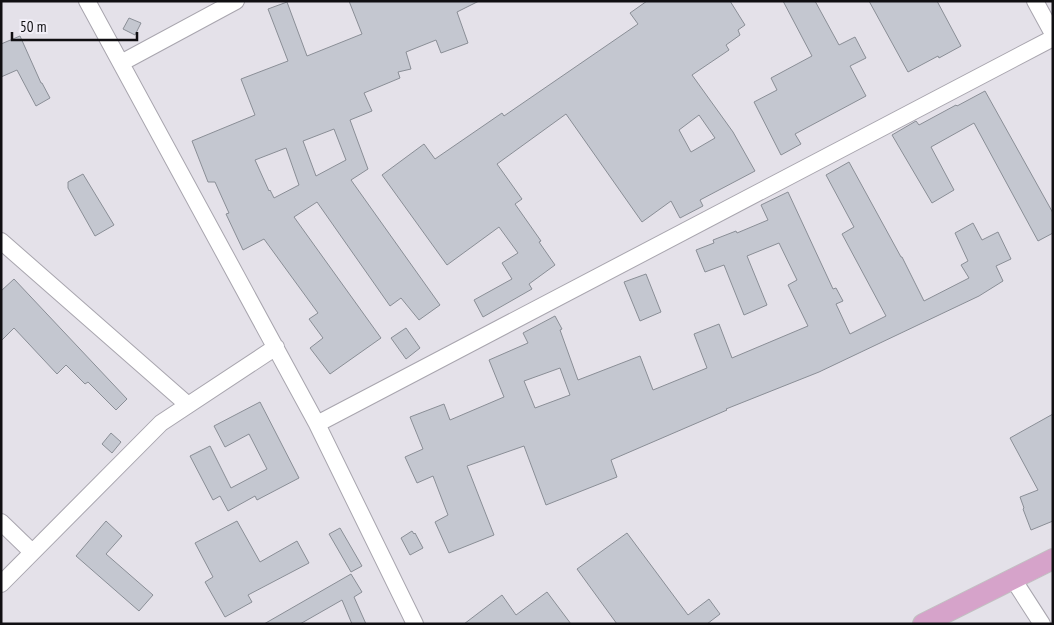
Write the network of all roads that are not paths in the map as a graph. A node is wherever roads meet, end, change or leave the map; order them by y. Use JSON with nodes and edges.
{"nodes":[{"id":1,"x":87,"y":1,"type":"edge"},
{"id":2,"x":236,"y":1,"type":"edge"},
{"id":3,"x":1035,"y":1,"type":"edge"},
{"id":4,"x":1053,"y":34,"type":"edge"},
{"id":5,"x":1053,"y":38,"type":"edge"},
{"id":6,"x":121,"y":63,"type":"junction"},
{"id":7,"x":1,"y":241,"type":"edge"},
{"id":8,"x":276,"y":347,"type":"junction"},
{"id":9,"x":188,"y":405,"type":"junction"},
{"id":10,"x":317,"y":424,"type":"junction"},
{"id":11,"x":1,"y":522,"type":"edge"},
{"id":12,"x":32,"y":552,"type":"junction"},
{"id":13,"x":1053,"y":559,"type":"edge"},
{"id":14,"x":1013,"y":579,"type":"junction"},
{"id":15,"x":1,"y":584,"type":"edge"},
{"id":16,"x":415,"y":624,"type":"edge"},
{"id":17,"x":923,"y":624,"type":"edge"},
{"id":18,"x":1042,"y":624,"type":"edge"}],
"edges":[{"from":1,"to":6,"type":"street"},
{"from":2,"to":6,"type":"street"},
{"from":3,"to":4,"type":"street"},
{"from":5,"to":10,"type":"street"},
{"from":6,"to":8,"type":"street"},
{"from":7,"to":9,"type":"street"},
{"from":8,"to":9,"type":"street"},
{"from":8,"to":10,"type":"street"},
{"from":9,"to":12,"type":"street"},
{"from":10,"to":16,"type":"street"},
{"from":11,"to":12,"type":"street"},
{"from":12,"to":15,"type":"street"},
{"from":13,"to":14,"type":"main road"},
{"from":14,"to":17,"type":"main road"},
{"from":14,"to":18,"type":"street"}]}
